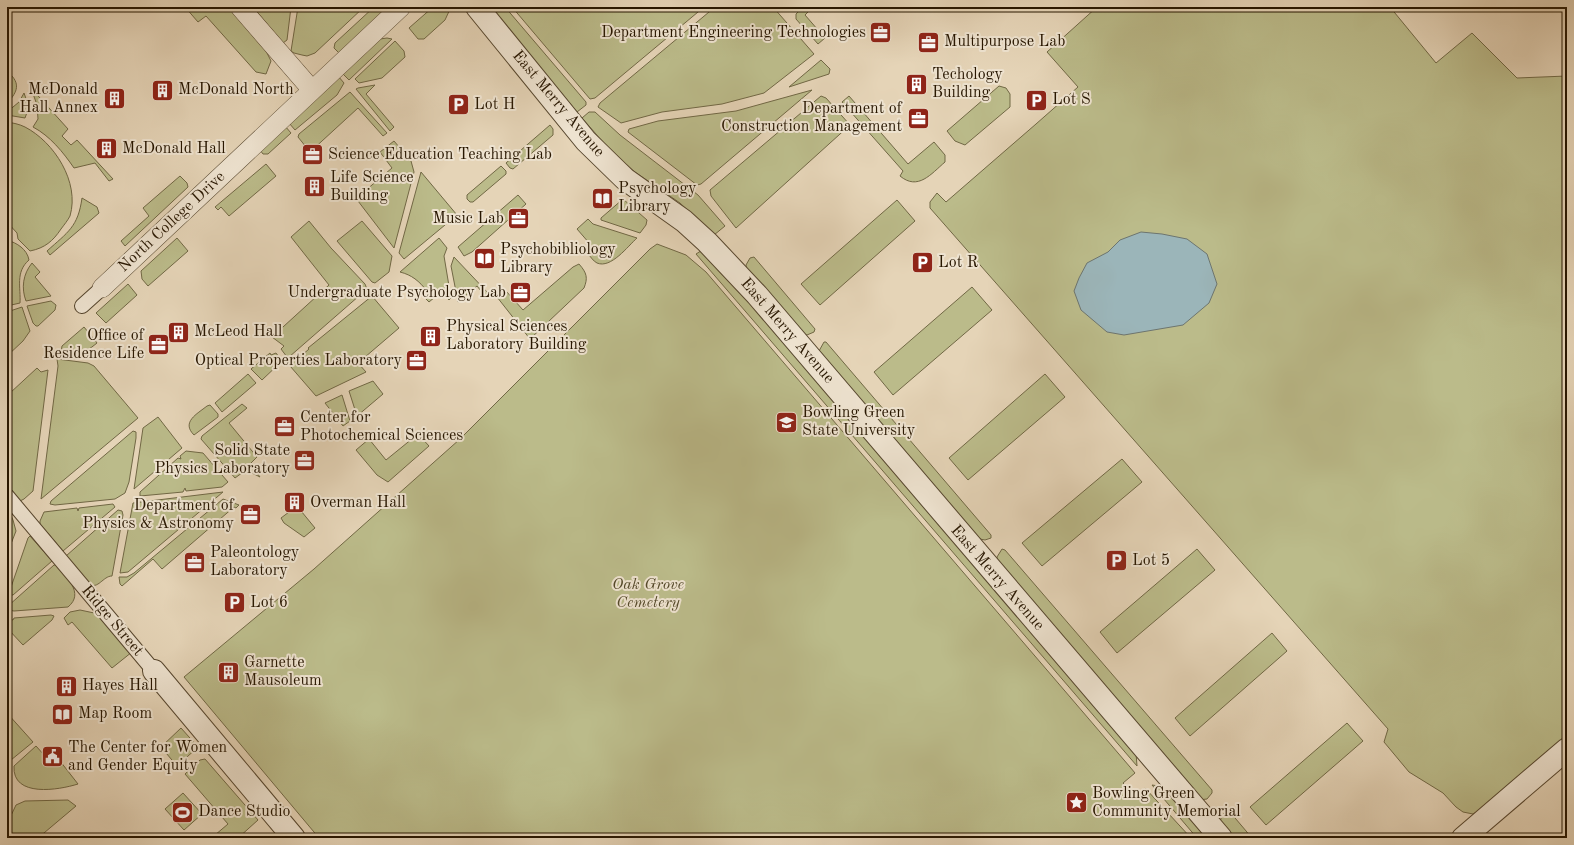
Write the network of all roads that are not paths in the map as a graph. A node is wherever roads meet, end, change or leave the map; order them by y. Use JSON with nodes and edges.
{"nodes":[{"id":1,"x":240,"y":7,"type":"edge"},
{"id":2,"x":401,"y":7,"type":"edge"},
{"id":3,"x":477,"y":7,"type":"edge"},
{"id":4,"x":312,"y":90,"type":"junction"},
{"id":5,"x":102,"y":288,"type":"joint"},
{"id":6,"x":82,"y":306,"type":"dead end"},
{"id":7,"x":7,"y":496,"type":"edge"},
{"id":8,"x":154,"y":671,"type":"joint"},
{"id":9,"x":1567,"y":749,"type":"edge"},
{"id":10,"x":294,"y":838,"type":"edge"},
{"id":11,"x":1221,"y":838,"type":"edge"},
{"id":12,"x":1463,"y":838,"type":"edge"}],
"edges":[{"from":1,"to":4,"type":"street"},
{"from":2,"to":4,"type":"street","name":"North College Drive"},
{"from":3,"to":11,"type":"street","name":"East Merry Avenue"},
{"from":4,"to":5,"type":"street","name":"North College Drive"},
{"from":5,"to":6,"type":"street","name":"North College Drive"},
{"from":7,"to":8,"type":"street","name":"Ridge Street"},
{"from":8,"to":10,"type":"street","name":"Ridge Street"},
{"from":9,"to":12,"type":"street"}]}
